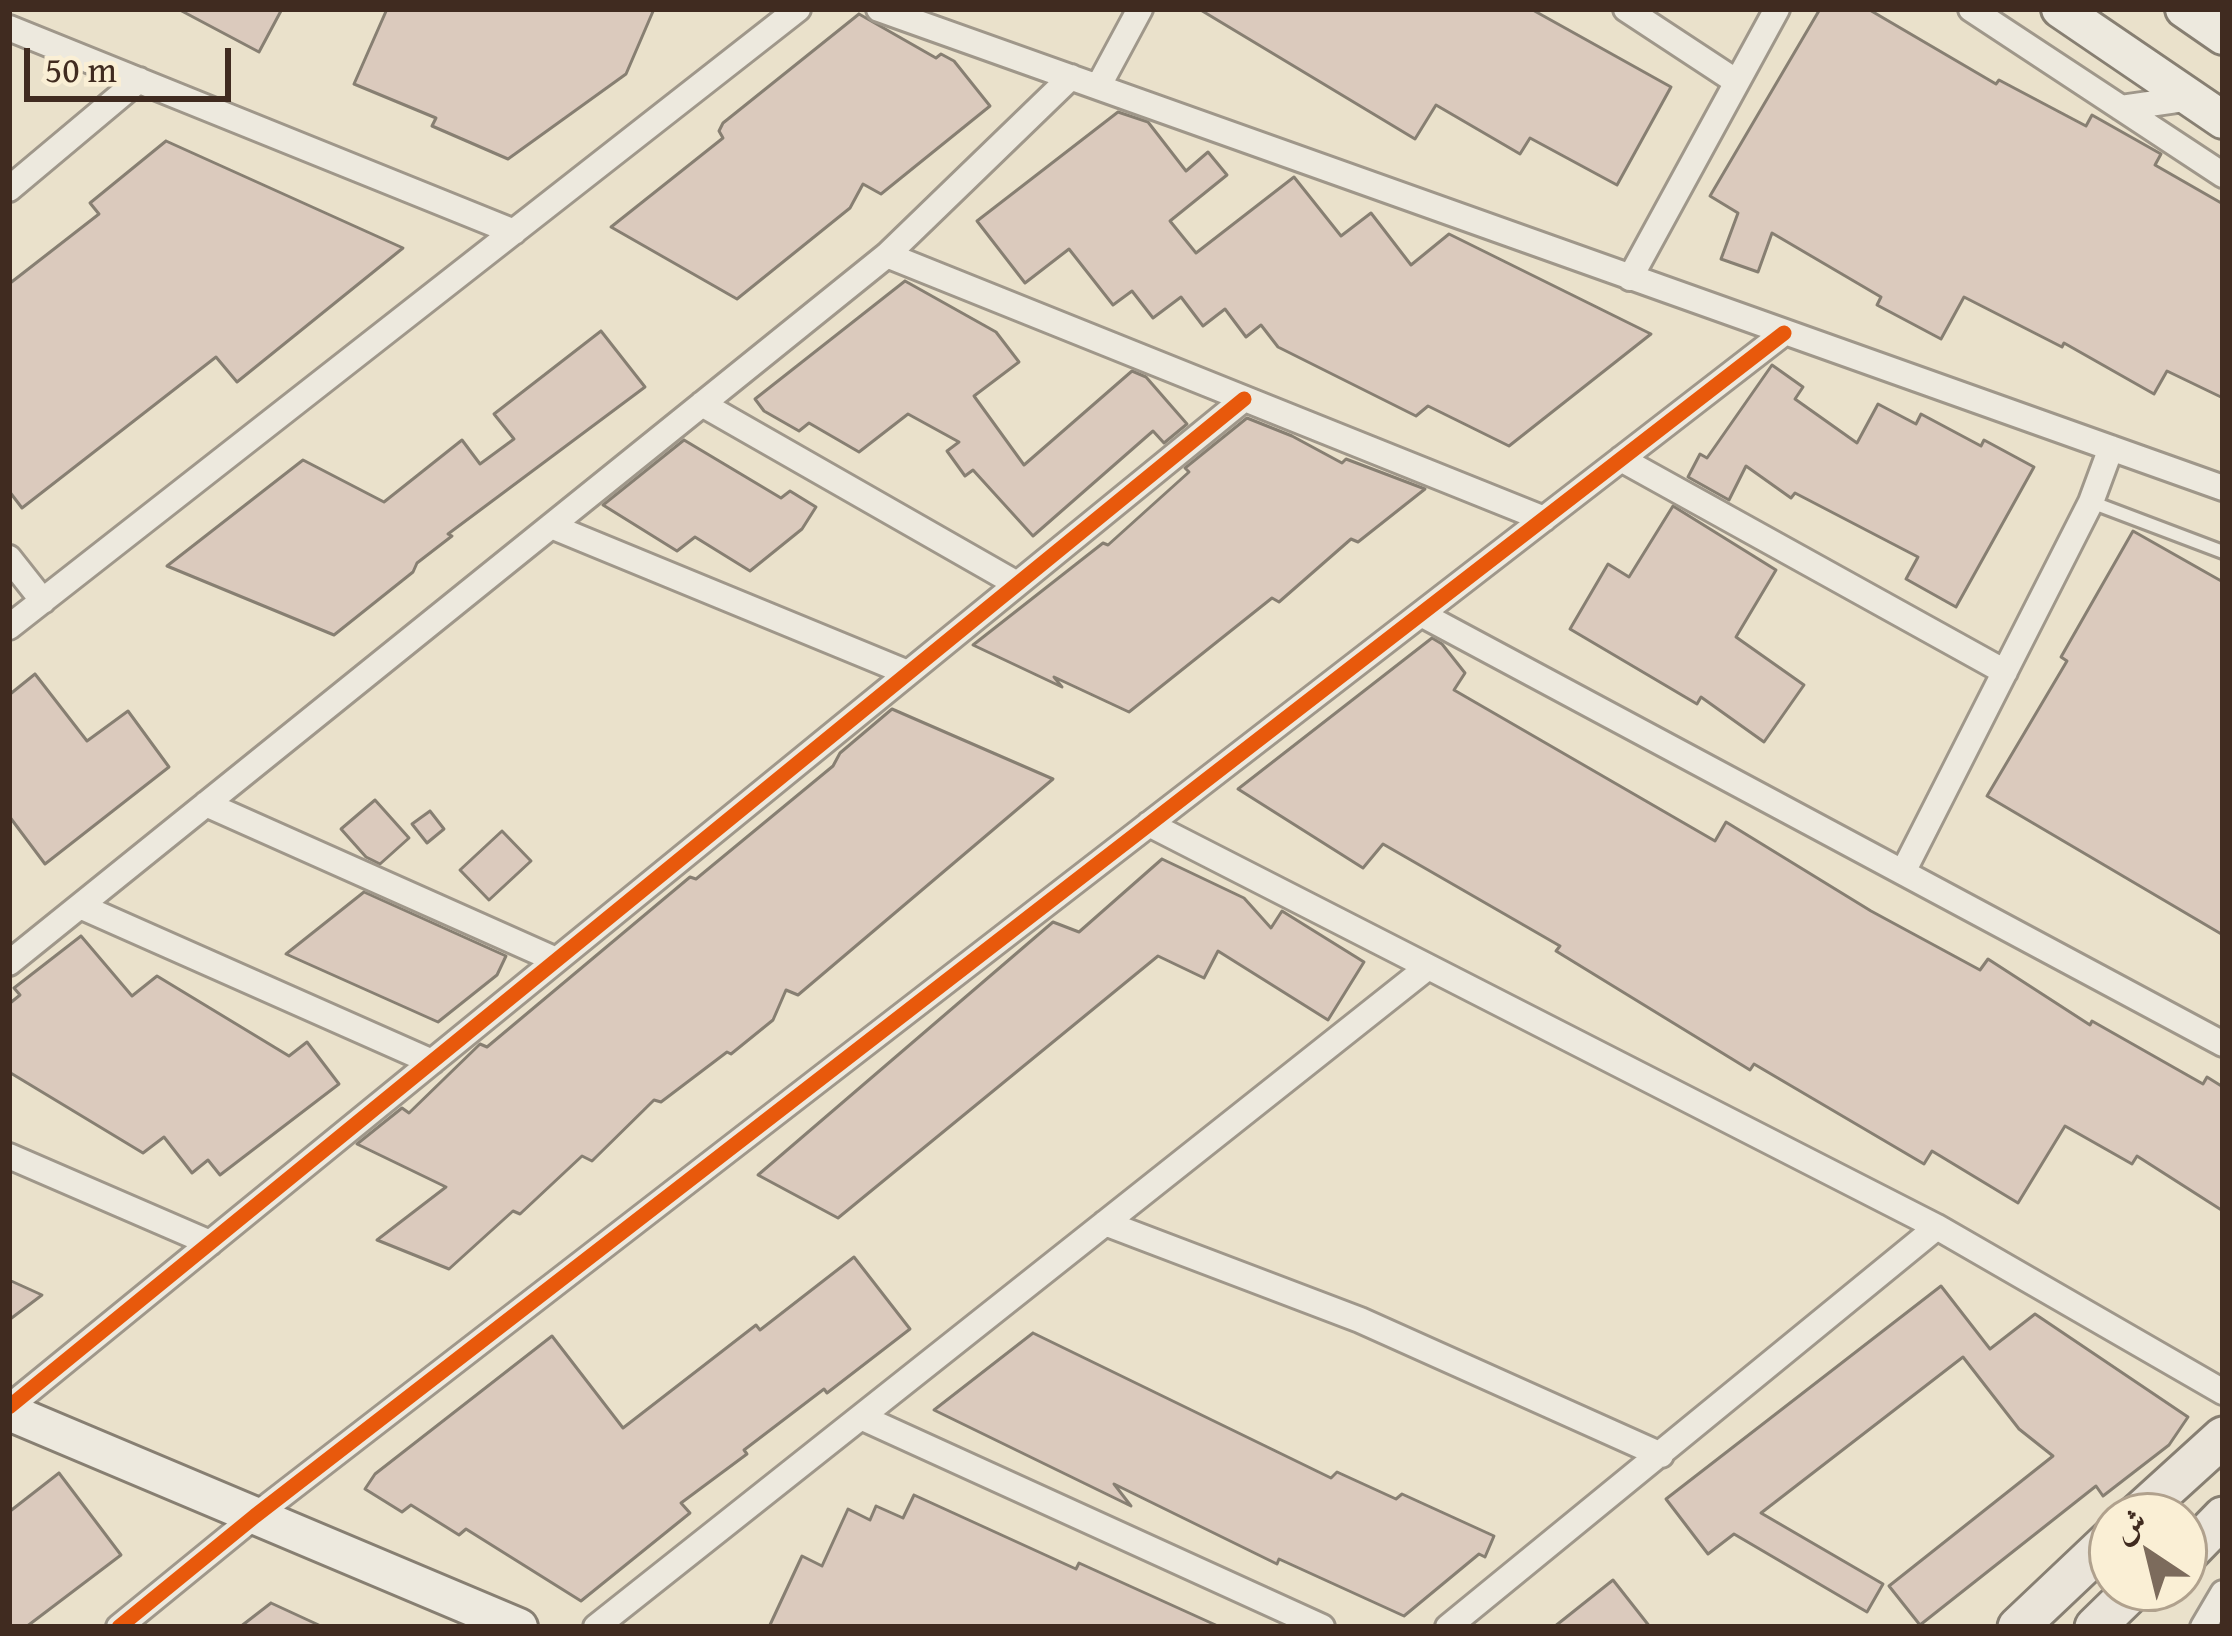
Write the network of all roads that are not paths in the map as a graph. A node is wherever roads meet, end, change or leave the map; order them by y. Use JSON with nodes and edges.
{"nodes":[{"id":1,"x":798,"y":9,"type":"edge"},
{"id":2,"x":880,"y":9,"type":"edge"},
{"id":3,"x":1140,"y":9,"type":"edge"},
{"id":4,"x":1626,"y":9,"type":"edge"},
{"id":5,"x":1777,"y":9,"type":"edge"},
{"id":6,"x":1971,"y":9,"type":"edge"},
{"id":7,"x":2060,"y":9,"type":"edge"},
{"id":8,"x":2184,"y":9,"type":"edge"},
{"id":9,"x":9,"y":28,"type":"edge"},
{"id":10,"x":2223,"y":36,"type":"edge"},
{"id":11,"x":1071,"y":77,"type":"junction"},
{"id":12,"x":139,"y":80,"type":"junction"},
{"id":13,"x":1737,"y":82,"type":"junction"},
{"id":14,"x":1098,"y":87,"type":"junction"},
{"id":15,"x":2192,"y":98,"type":"junction"},
{"id":16,"x":2121,"y":108,"type":"junction"},
{"id":17,"x":2223,"y":120,"type":"edge"},
{"id":18,"x":2223,"y":175,"type":"edge"},
{"id":19,"x":9,"y":189,"type":"edge"},
{"id":20,"x":514,"y":232,"type":"junction"},
{"id":21,"x":886,"y":255,"type":"junction"},
{"id":22,"x":1630,"y":278,"type":"junction"},
{"id":23,"x":1784,"y":333,"type":"junction"},
{"id":24,"x":1244,"y":399,"type":"junction"},
{"id":25,"x":702,"y":404,"type":"junction"},
{"id":26,"x":2110,"y":448,"type":"junction"},
{"id":27,"x":1621,"y":459,"type":"junction"},
{"id":28,"x":2223,"y":488,"type":"edge"},
{"id":29,"x":2091,"y":502,"type":"junction"},
{"id":30,"x":1544,"y":519,"type":"junction"},
{"id":31,"x":551,"y":526,"type":"junction"},
{"id":32,"x":2223,"y":552,"type":"edge"},
{"id":33,"x":9,"y":558,"type":"edge"},
{"id":34,"x":1017,"y":584,"type":"junction"},
{"id":35,"x":43,"y":601,"type":"junction"},
{"id":36,"x":1421,"y":614,"type":"junction"},
{"id":37,"x":9,"y":627,"type":"edge"},
{"id":38,"x":2005,"y":672,"type":"junction"},
{"id":39,"x":908,"y":673,"type":"junction"},
{"id":40,"x":206,"y":804,"type":"junction"},
{"id":41,"x":1149,"y":824,"type":"junction"},
{"id":42,"x":1903,"y":872,"type":"junction"},
{"id":43,"x":80,"y":906,"type":"junction"},
{"id":44,"x":556,"y":961,"type":"junction"},
{"id":45,"x":9,"y":963,"type":"edge"},
{"id":46,"x":1428,"y":967,"type":"junction"},
{"id":47,"x":2223,"y":1044,"type":"edge"},
{"id":48,"x":431,"y":1062,"type":"junction"},
{"id":49,"x":9,"y":1156,"type":"edge"},
{"id":50,"x":1105,"y":1223,"type":"junction"},
{"id":51,"x":1936,"y":1227,"type":"junction"},
{"id":52,"x":210,"y":1243,"type":"junction"},
{"id":53,"x":2223,"y":1392,"type":"edge"},
{"id":54,"x":9,"y":1410,"type":"edge"},
{"id":55,"x":861,"y":1417,"type":"junction"},
{"id":56,"x":2223,"y":1437,"type":"edge"},
{"id":57,"x":1660,"y":1455,"type":"junction"},
{"id":58,"x":2162,"y":1492,"type":"edge"},
{"id":59,"x":255,"y":1516,"type":"junction"},
{"id":60,"x":2088,"y":1560,"type":"edge"},
{"id":61,"x":2223,"y":1593,"type":"edge"},
{"id":62,"x":119,"y":1627,"type":"edge"},
{"id":63,"x":519,"y":1627,"type":"edge"},
{"id":64,"x":596,"y":1627,"type":"edge"},
{"id":65,"x":1322,"y":1627,"type":"edge"},
{"id":66,"x":1448,"y":1627,"type":"edge"},
{"id":67,"x":2014,"y":1627,"type":"edge"},
{"id":68,"x":2203,"y":1627,"type":"edge"}],
"edges":[{"from":1,"to":20,"type":"street"},
{"from":2,"to":11,"type":"street"},
{"from":3,"to":14,"type":"street"},
{"from":4,"to":13,"type":"street"},
{"from":5,"to":13,"type":"street"},
{"from":6,"to":16,"type":"street"},
{"from":7,"to":15,"type":"street"},
{"from":8,"to":10,"type":"street"},
{"from":9,"to":12,"type":"street"},
{"from":11,"to":14,"type":"street"},
{"from":11,"to":21,"type":"street"},
{"from":12,"to":19,"type":"street"},
{"from":12,"to":20,"type":"street"},
{"from":13,"to":22,"type":"street"},
{"from":14,"to":22,"type":"street"},
{"from":15,"to":16,"type":"street"},
{"from":15,"to":17,"type":"street"},
{"from":16,"to":18,"type":"street"},
{"from":20,"to":35,"type":"street"},
{"from":21,"to":24,"type":"street"},
{"from":21,"to":25,"type":"street"},
{"from":22,"to":23,"type":"street"},
{"from":23,"to":26,"type":"street"},
{"from":23,"to":27,"type":"street"},
{"from":24,"to":30,"type":"street"},
{"from":24,"to":34,"type":"street"},
{"from":25,"to":31,"type":"street"},
{"from":25,"to":34,"type":"street"},
{"from":26,"to":28,"type":"street"},
{"from":26,"to":29,"type":"street"},
{"from":27,"to":30,"type":"street"},
{"from":27,"to":38,"type":"street"},
{"from":29,"to":32,"type":"lane"},
{"from":29,"to":38,"type":"street"},
{"from":30,"to":36,"type":"street"},
{"from":31,"to":39,"type":"street"},
{"from":31,"to":40,"type":"street"},
{"from":33,"to":35,"type":"street"},
{"from":34,"to":39,"type":"street"},
{"from":35,"to":37,"type":"street"},
{"from":36,"to":41,"type":"street"},
{"from":36,"to":42,"type":"street"},
{"from":38,"to":42,"type":"street"},
{"from":39,"to":44,"type":"street"},
{"from":40,"to":43,"type":"street"},
{"from":40,"to":44,"type":"street"},
{"from":41,"to":46,"type":"street"},
{"from":41,"to":59,"type":"street"},
{"from":42,"to":47,"type":"street"},
{"from":43,"to":45,"type":"street"},
{"from":43,"to":48,"type":"street"},
{"from":44,"to":48,"type":"street"},
{"from":46,"to":50,"type":"street"},
{"from":46,"to":51,"type":"street"},
{"from":48,"to":52,"type":"street"},
{"from":49,"to":52,"type":"street"},
{"from":50,"to":55,"type":"street"},
{"from":50,"to":57,"type":"street"},
{"from":51,"to":53,"type":"street"},
{"from":51,"to":57,"type":"street"},
{"from":52,"to":54,"type":"street"},
{"from":54,"to":59,"type":"street"},
{"from":55,"to":64,"type":"street"},
{"from":55,"to":65,"type":"street"},
{"from":56,"to":58,"type":"main road"},
{"from":57,"to":66,"type":"street"},
{"from":59,"to":62,"type":"street"},
{"from":59,"to":63,"type":"street"},
{"from":60,"to":67,"type":"main road"},
{"from":61,"to":68,"type":"street"}]}
